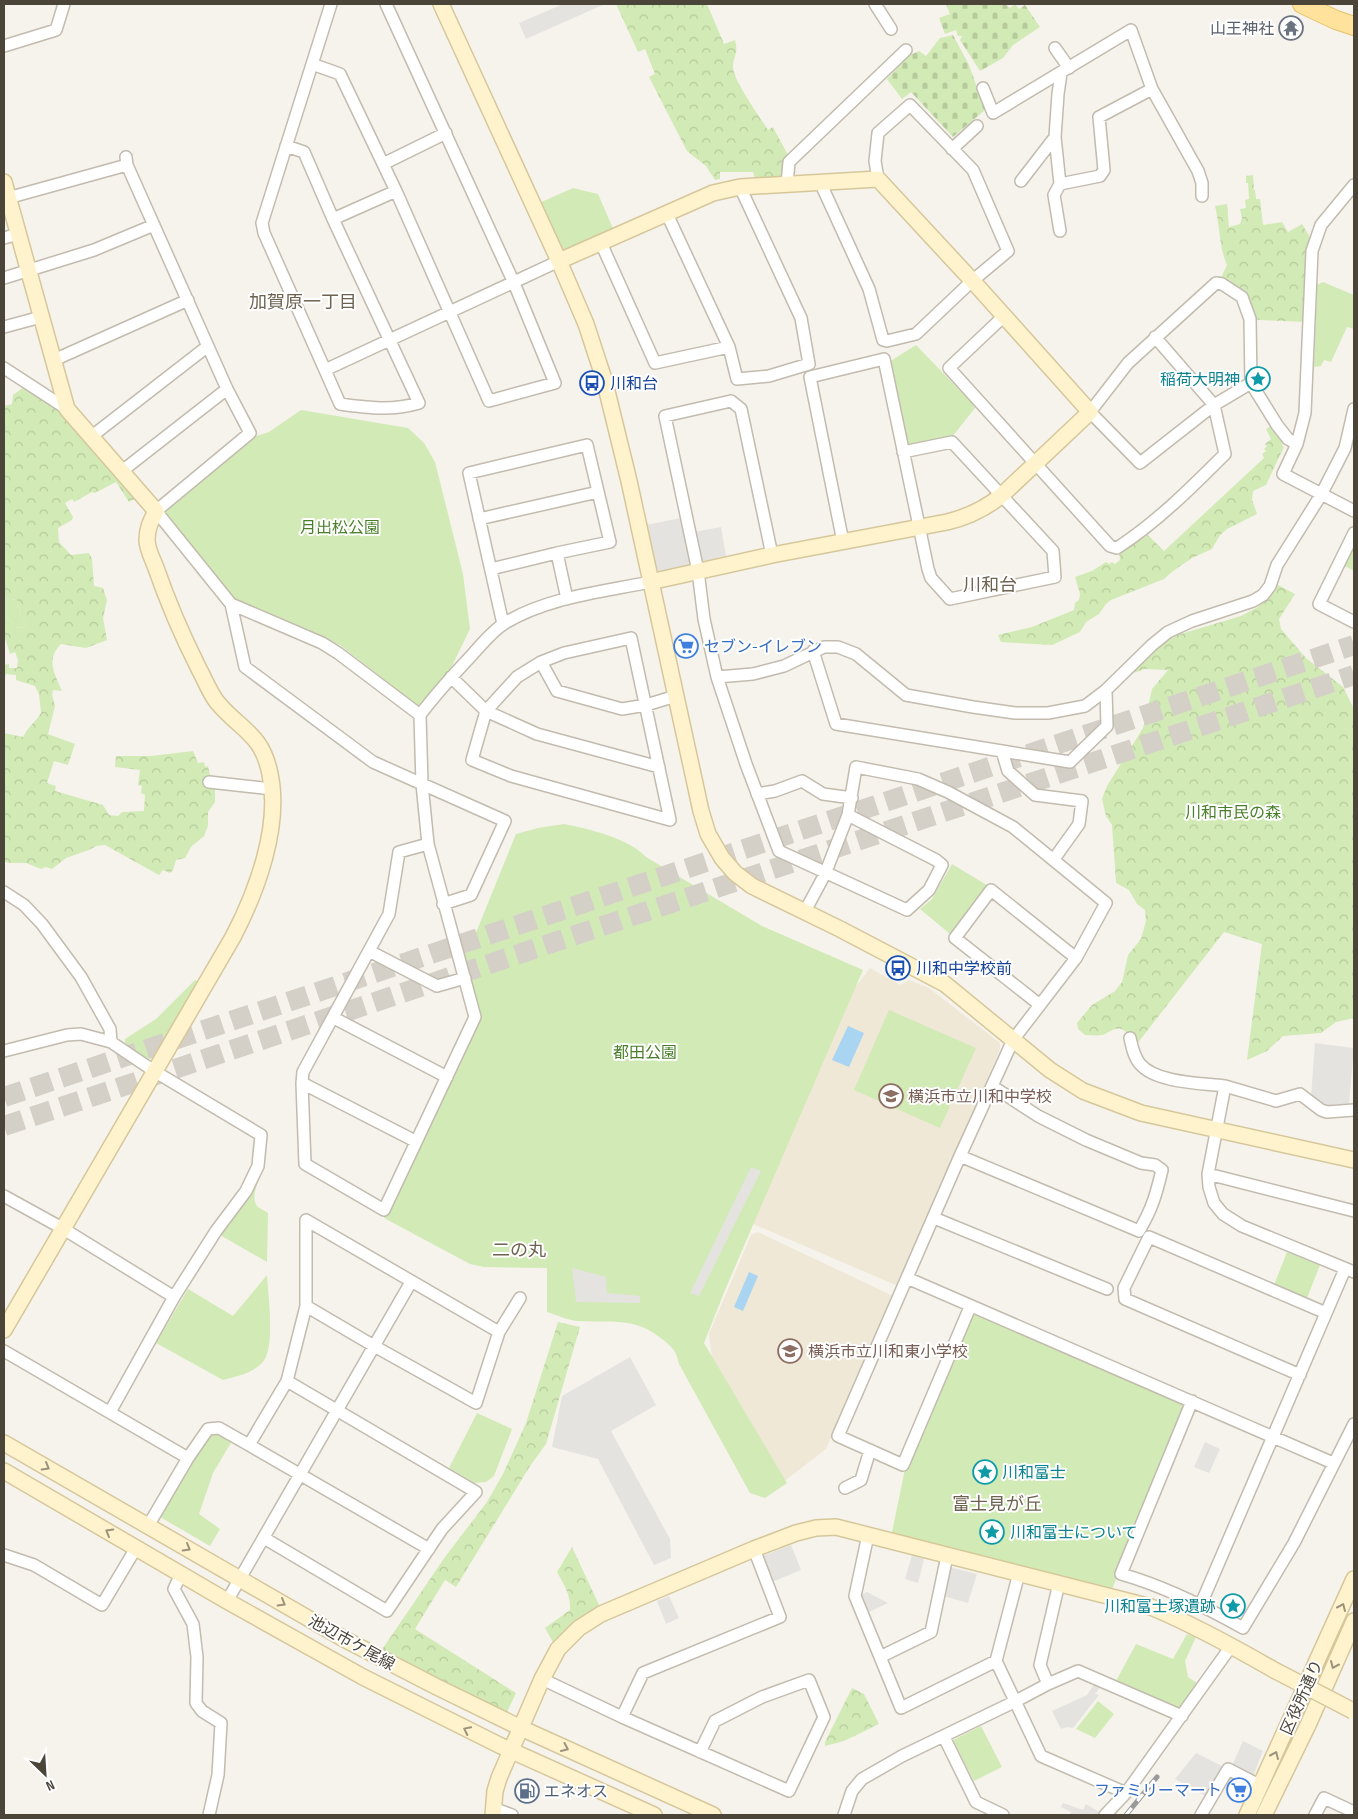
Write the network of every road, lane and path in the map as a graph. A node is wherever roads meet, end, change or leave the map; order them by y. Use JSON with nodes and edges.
{"nodes":[{"id":1,"x":64,"y":4,"type":"edge"},
{"id":2,"x":331,"y":4,"type":"edge"},
{"id":3,"x":386,"y":4,"type":"edge"},
{"id":4,"x":441,"y":4,"type":"edge"},
{"id":5,"x":875,"y":4,"type":"edge"},
{"id":6,"x":1302,"y":4,"type":"edge"},
{"id":7,"x":1354,"y":26,"type":"edge"},
{"id":8,"x":891,"y":29,"type":"dead end"},
{"id":9,"x":4,"y":46,"type":"edge"},
{"id":10,"x":1055,"y":48,"type":"dead end"},
{"id":11,"x":906,"y":50,"type":"dead end"},
{"id":12,"x":312,"y":64,"type":"junction"},
{"id":13,"x":1065,"y":70,"type":"junction"},
{"id":14,"x":983,"y":88,"type":"dead end"},
{"id":15,"x":1152,"y":89,"type":"junction"},
{"id":16,"x":978,"y":126,"type":"dead end"},
{"id":17,"x":446,"y":133,"type":"junction"},
{"id":18,"x":1055,"y":137,"type":"junction"},
{"id":19,"x":286,"y":146,"type":"junction"},
{"id":20,"x":952,"y":148,"type":"junction"},
{"id":21,"x":383,"y":164,"type":"junction"},
{"id":22,"x":878,"y":179,"type":"junction"},
{"id":23,"x":1020,"y":181,"type":"dead end"},
{"id":24,"x":4,"y":182,"type":"edge"},
{"id":25,"x":820,"y":182,"type":"junction"},
{"id":26,"x":787,"y":184,"type":"junction"},
{"id":27,"x":1060,"y":184,"type":"junction"},
{"id":28,"x":1354,"y":185,"type":"edge"},
{"id":29,"x":740,"y":187,"type":"junction"},
{"id":30,"x":396,"y":191,"type":"junction"},
{"id":31,"x":1202,"y":196,"type":"dead end"},
{"id":32,"x":6,"y":199,"type":"edge"},
{"id":33,"x":667,"y":214,"type":"junction"},
{"id":34,"x":333,"y":219,"type":"junction"},
{"id":35,"x":154,"y":225,"type":"junction"},
{"id":36,"x":1060,"y":231,"type":"dead end"},
{"id":37,"x":11,"y":236,"type":"edge"},
{"id":38,"x":601,"y":243,"type":"junction"},
{"id":39,"x":559,"y":261,"type":"junction"},
{"id":40,"x":29,"y":270,"type":"junction"},
{"id":41,"x":4,"y":278,"type":"edge"},
{"id":42,"x":972,"y":281,"type":"junction"},
{"id":43,"x":514,"y":283,"type":"junction"},
{"id":44,"x":188,"y":300,"type":"junction"},
{"id":45,"x":450,"y":314,"type":"junction"},
{"id":46,"x":41,"y":316,"type":"junction"},
{"id":47,"x":1004,"y":316,"type":"junction"},
{"id":48,"x":4,"y":327,"type":"edge"},
{"id":49,"x":1155,"y":337,"type":"junction"},
{"id":50,"x":391,"y":340,"type":"junction"},
{"id":51,"x":208,"y":346,"type":"junction"},
{"id":52,"x":729,"y":347,"type":"junction"},
{"id":53,"x":54,"y":360,"type":"junction"},
{"id":54,"x":4,"y":368,"type":"edge"},
{"id":55,"x":325,"y":370,"type":"junction"},
{"id":56,"x":1251,"y":383,"type":"junction"},
{"id":57,"x":227,"y":389,"type":"junction"},
{"id":58,"x":1214,"y":405,"type":"junction"},
{"id":59,"x":67,"y":409,"type":"junction"},
{"id":60,"x":1354,"y":409,"type":"edge"},
{"id":61,"x":1090,"y":412,"type":"junction"},
{"id":62,"x":92,"y":436,"type":"junction"},
{"id":63,"x":1297,"y":444,"type":"junction"},
{"id":64,"x":903,"y":452,"type":"junction"},
{"id":65,"x":1035,"y":464,"type":"junction"},
{"id":66,"x":122,"y":471,"type":"junction"},
{"id":67,"x":598,"y":492,"type":"junction"},
{"id":68,"x":1002,"y":495,"type":"junction"},
{"id":69,"x":1321,"y":495,"type":"junction"},
{"id":70,"x":156,"y":511,"type":"junction"},
{"id":71,"x":1354,"y":511,"type":"edge"},
{"id":72,"x":479,"y":519,"type":"junction"},
{"id":73,"x":920,"y":527,"type":"junction"},
{"id":74,"x":1354,"y":533,"type":"edge"},
{"id":75,"x":844,"y":542,"type":"junction"},
{"id":76,"x":557,"y":553,"type":"junction"},
{"id":77,"x":772,"y":554,"type":"junction"},
{"id":78,"x":491,"y":569,"type":"junction"},
{"id":79,"x":698,"y":571,"type":"junction"},
{"id":80,"x":650,"y":582,"type":"junction"},
{"id":81,"x":567,"y":599,"type":"junction"},
{"id":82,"x":231,"y":604,"type":"junction"},
{"id":83,"x":1354,"y":622,"type":"edge"},
{"id":84,"x":504,"y":624,"type":"junction"},
{"id":85,"x":813,"y":651,"type":"junction"},
{"id":86,"x":541,"y":662,"type":"junction"},
{"id":87,"x":451,"y":677,"type":"junction"},
{"id":88,"x":717,"y":677,"type":"junction"},
{"id":89,"x":1106,"y":690,"type":"junction"},
{"id":90,"x":676,"y":696,"type":"junction"},
{"id":91,"x":646,"y":705,"type":"junction"},
{"id":92,"x":486,"y":711,"type":"junction"},
{"id":93,"x":420,"y":715,"type":"junction"},
{"id":94,"x":1002,"y":751,"type":"junction"},
{"id":95,"x":659,"y":767,"type":"junction"},
{"id":96,"x":209,"y":782,"type":"dead end"},
{"id":97,"x":422,"y":784,"type":"junction"},
{"id":98,"x":272,"y":789,"type":"junction"},
{"id":99,"x":757,"y":794,"type":"junction"},
{"id":100,"x":852,"y":798,"type":"junction"},
{"id":101,"x":848,"y":815,"type":"junction"},
{"id":102,"x":428,"y":844,"type":"junction"},
{"id":103,"x":1054,"y":859,"type":"junction"},
{"id":104,"x":825,"y":874,"type":"junction"},
{"id":105,"x":4,"y":892,"type":"edge"},
{"id":106,"x":443,"y":904,"type":"junction"},
{"id":107,"x":804,"y":912,"type":"junction"},
{"id":108,"x":369,"y":951,"type":"junction"},
{"id":109,"x":1076,"y":958,"type":"junction"},
{"id":110,"x":465,"y":978,"type":"junction"},
{"id":111,"x":1040,"y":1006,"type":"junction"},
{"id":112,"x":334,"y":1018,"type":"junction"},
{"id":113,"x":1130,"y":1038,"type":"dead end"},
{"id":114,"x":1012,"y":1040,"type":"junction"},
{"id":115,"x":111,"y":1042,"type":"junction"},
{"id":116,"x":4,"y":1051,"type":"edge"},
{"id":117,"x":154,"y":1071,"type":"junction"},
{"id":118,"x":447,"y":1077,"type":"junction"},
{"id":119,"x":302,"y":1084,"type":"junction"},
{"id":120,"x":992,"y":1086,"type":"junction"},
{"id":121,"x":1225,"y":1086,"type":"junction"},
{"id":122,"x":1354,"y":1110,"type":"edge"},
{"id":123,"x":1216,"y":1130,"type":"junction"},
{"id":124,"x":415,"y":1141,"type":"junction"},
{"id":125,"x":960,"y":1156,"type":"junction"},
{"id":126,"x":1354,"y":1160,"type":"edge"},
{"id":127,"x":1208,"y":1174,"type":"junction"},
{"id":128,"x":4,"y":1196,"type":"edge"},
{"id":129,"x":1354,"y":1212,"type":"edge"},
{"id":130,"x":934,"y":1218,"type":"junction"},
{"id":131,"x":62,"y":1228,"type":"junction"},
{"id":132,"x":1350,"y":1270,"type":"edge"},
{"id":133,"x":907,"y":1278,"type":"junction"},
{"id":134,"x":411,"y":1282,"type":"junction"},
{"id":135,"x":1107,"y":1289,"type":"dead end"},
{"id":136,"x":174,"y":1297,"type":"junction"},
{"id":137,"x":520,"y":1298,"type":"dead end"},
{"id":138,"x":306,"y":1306,"type":"junction"},
{"id":139,"x":970,"y":1307,"type":"junction"},
{"id":140,"x":1326,"y":1314,"type":"junction"},
{"id":141,"x":4,"y":1330,"type":"edge"},
{"id":142,"x":499,"y":1332,"type":"junction"},
{"id":143,"x":374,"y":1346,"type":"junction"},
{"id":144,"x":4,"y":1351,"type":"edge"},
{"id":145,"x":1300,"y":1375,"type":"junction"},
{"id":146,"x":287,"y":1381,"type":"junction"},
{"id":147,"x":1192,"y":1401,"type":"junction"},
{"id":148,"x":337,"y":1410,"type":"junction"},
{"id":149,"x":110,"y":1412,"type":"junction"},
{"id":150,"x":1354,"y":1424,"type":"edge"},
{"id":151,"x":1273,"y":1437,"type":"junction"},
{"id":152,"x":4,"y":1443,"type":"edge"},
{"id":153,"x":249,"y":1445,"type":"junction"},
{"id":154,"x":870,"y":1450,"type":"junction"},
{"id":155,"x":188,"y":1458,"type":"junction"},
{"id":156,"x":1334,"y":1463,"type":"junction"},
{"id":157,"x":4,"y":1471,"type":"edge"},
{"id":158,"x":300,"y":1474,"type":"junction"},
{"id":159,"x":845,"y":1488,"type":"dead end"},
{"id":160,"x":148,"y":1526,"type":"junction"},
{"id":161,"x":868,"y":1535,"type":"junction"},
{"id":162,"x":264,"y":1538,"type":"junction"},
{"id":163,"x":136,"y":1548,"type":"junction"},
{"id":164,"x":429,"y":1549,"type":"junction"},
{"id":165,"x":754,"y":1549,"type":"junction"},
{"id":166,"x":4,"y":1555,"type":"edge"},
{"id":167,"x":947,"y":1556,"type":"junction"},
{"id":168,"x":1019,"y":1573,"type":"junction"},
{"id":169,"x":181,"y":1574,"type":"junction"},
{"id":170,"x":240,"y":1579,"type":"junction"},
{"id":171,"x":1354,"y":1579,"type":"edge"},
{"id":172,"x":1059,"y":1583,"type":"junction"},
{"id":173,"x":227,"y":1601,"type":"junction"},
{"id":174,"x":1201,"y":1604,"type":"junction"},
{"id":175,"x":1354,"y":1620,"type":"edge"},
{"id":176,"x":1232,"y":1645,"type":"junction"},
{"id":177,"x":880,"y":1657,"type":"junction"},
{"id":178,"x":996,"y":1661,"type":"junction"},
{"id":179,"x":542,"y":1679,"type":"junction"},
{"id":180,"x":1048,"y":1684,"type":"junction"},
{"id":181,"x":1016,"y":1701,"type":"junction"},
{"id":182,"x":1353,"y":1712,"type":"edge"},
{"id":183,"x":1182,"y":1716,"type":"junction"},
{"id":184,"x":622,"y":1717,"type":"junction"},
{"id":185,"x":521,"y":1728,"type":"junction"},
{"id":186,"x":944,"y":1737,"type":"junction"},
{"id":187,"x":511,"y":1750,"type":"junction"},
{"id":188,"x":700,"y":1752,"type":"junction"},
{"id":189,"x":1261,"y":1786,"type":"junction"},
{"id":190,"x":1126,"y":1793,"type":"junction"},
{"id":191,"x":493,"y":1812,"type":"edge"},
{"id":192,"x":1354,"y":1812,"type":"edge"},
{"id":193,"x":209,"y":1815,"type":"edge"},
{"id":194,"x":512,"y":1815,"type":"edge"},
{"id":195,"x":654,"y":1815,"type":"edge"},
{"id":196,"x":714,"y":1815,"type":"edge"},
{"id":197,"x":844,"y":1815,"type":"edge"},
{"id":198,"x":1003,"y":1815,"type":"edge"},
{"id":199,"x":1105,"y":1815,"type":"edge"},
{"id":200,"x":1201,"y":1815,"type":"edge"},
{"id":201,"x":1247,"y":1815,"type":"edge"},
{"id":202,"x":1264,"y":1815,"type":"edge"},
{"id":203,"x":1315,"y":1815,"type":"edge"}],
"edges":[{"from":1,"to":9,"type":"street"},
{"from":2,"to":12,"type":"street"},
{"from":3,"to":17,"type":"street"},
{"from":4,"to":39,"type":"street"},
{"from":5,"to":8,"type":"street"},
{"from":6,"to":7,"type":"main road"},
{"from":10,"to":13,"type":"street"},
{"from":11,"to":26,"type":"street"},
{"from":12,"to":19,"type":"street"},
{"from":12,"to":21,"type":"street"},
{"from":13,"to":14,"type":"street"},
{"from":13,"to":15,"type":"street"},
{"from":13,"to":18,"type":"street"},
{"from":15,"to":27,"type":"street"},
{"from":15,"to":31,"type":"street"},
{"from":16,"to":20,"type":"street"},
{"from":17,"to":21,"type":"street"},
{"from":17,"to":43,"type":"street"},
{"from":18,"to":23,"type":"street"},
{"from":18,"to":27,"type":"street"},
{"from":19,"to":34,"type":"street"},
{"from":19,"to":55,"type":"street"},
{"from":20,"to":22,"type":"street"},
{"from":20,"to":42,"type":"street"},
{"from":21,"to":30,"type":"street"},
{"from":22,"to":25,"type":"street"},
{"from":22,"to":42,"type":"street"},
{"from":24,"to":32,"type":"street"},
{"from":25,"to":26,"type":"street"},
{"from":25,"to":42,"type":"street"},
{"from":26,"to":29,"type":"street"},
{"from":27,"to":36,"type":"street"},
{"from":28,"to":63,"type":"street"},
{"from":29,"to":33,"type":"street"},
{"from":29,"to":52,"type":"street"},
{"from":30,"to":34,"type":"street"},
{"from":30,"to":45,"type":"street"},
{"from":32,"to":35,"type":"street"},
{"from":32,"to":37,"type":"street"},
{"from":33,"to":38,"type":"street"},
{"from":33,"to":52,"type":"street"},
{"from":34,"to":50,"type":"street"},
{"from":35,"to":40,"type":"street"},
{"from":35,"to":44,"type":"street"},
{"from":37,"to":40,"type":"street"},
{"from":38,"to":39,"type":"street"},
{"from":38,"to":52,"type":"street"},
{"from":39,"to":43,"type":"street"},
{"from":39,"to":80,"type":"street"},
{"from":40,"to":41,"type":"street"},
{"from":40,"to":46,"type":"street"},
{"from":42,"to":47,"type":"street"},
{"from":43,"to":45,"type":"street"},
{"from":43,"to":45,"type":"street"},
{"from":44,"to":51,"type":"street"},
{"from":44,"to":53,"type":"street"},
{"from":45,"to":50,"type":"street"},
{"from":46,"to":48,"type":"street"},
{"from":46,"to":53,"type":"street"},
{"from":47,"to":61,"type":"street"},
{"from":47,"to":65,"type":"street"},
{"from":49,"to":56,"type":"street"},
{"from":49,"to":58,"type":"street"},
{"from":49,"to":61,"type":"street"},
{"from":50,"to":55,"type":"street"},
{"from":50,"to":55,"type":"street"},
{"from":51,"to":57,"type":"street"},
{"from":51,"to":62,"type":"street"},
{"from":53,"to":59,"type":"street"},
{"from":54,"to":59,"type":"street"},
{"from":56,"to":58,"type":"street"},
{"from":56,"to":63,"type":"street"},
{"from":57,"to":66,"type":"street"},
{"from":57,"to":70,"type":"street"},
{"from":58,"to":61,"type":"street"},
{"from":58,"to":65,"type":"street"},
{"from":59,"to":62,"type":"street"},
{"from":60,"to":69,"type":"street"},
{"from":61,"to":65,"type":"street"},
{"from":62,"to":66,"type":"street"},
{"from":63,"to":69,"type":"street"},
{"from":64,"to":68,"type":"street"},
{"from":64,"to":73,"type":"street"},
{"from":64,"to":75,"type":"street"},
{"from":65,"to":68,"type":"street"},
{"from":66,"to":70,"type":"street"},
{"from":67,"to":72,"type":"street"},
{"from":67,"to":72,"type":"street"},
{"from":67,"to":76,"type":"street"},
{"from":68,"to":73,"type":"street"},
{"from":68,"to":73,"type":"street"},
{"from":69,"to":71,"type":"street"},
{"from":69,"to":89,"type":"street"},
{"from":70,"to":82,"type":"street"},
{"from":70,"to":98,"type":"street"},
{"from":72,"to":78,"type":"street"},
{"from":73,"to":75,"type":"street"},
{"from":74,"to":83,"type":"street"},
{"from":75,"to":77,"type":"street"},
{"from":76,"to":78,"type":"street"},
{"from":76,"to":81,"type":"street"},
{"from":77,"to":79,"type":"street"},
{"from":77,"to":79,"type":"street"},
{"from":78,"to":84,"type":"street"},
{"from":79,"to":80,"type":"street"},
{"from":79,"to":88,"type":"street"},
{"from":80,"to":81,"type":"street"},
{"from":80,"to":90,"type":"street"},
{"from":81,"to":84,"type":"street"},
{"from":82,"to":93,"type":"street"},
{"from":82,"to":97,"type":"street"},
{"from":84,"to":87,"type":"street"},
{"from":85,"to":88,"type":"street"},
{"from":85,"to":89,"type":"street"},
{"from":85,"to":94,"type":"street"},
{"from":86,"to":91,"type":"street"},
{"from":86,"to":91,"type":"street"},
{"from":86,"to":92,"type":"street"},
{"from":87,"to":92,"type":"street"},
{"from":87,"to":93,"type":"street"},
{"from":88,"to":99,"type":"street"},
{"from":89,"to":94,"type":"street"},
{"from":90,"to":91,"type":"street"},
{"from":90,"to":107,"type":"street"},
{"from":91,"to":95,"type":"street"},
{"from":92,"to":95,"type":"street"},
{"from":92,"to":95,"type":"street"},
{"from":93,"to":97,"type":"street"},
{"from":94,"to":103,"type":"street"},
{"from":96,"to":98,"type":"street"},
{"from":97,"to":102,"type":"street"},
{"from":97,"to":106,"type":"street"},
{"from":98,"to":117,"type":"street"},
{"from":99,"to":100,"type":"street"},
{"from":99,"to":104,"type":"street"},
{"from":100,"to":101,"type":"street"},
{"from":100,"to":103,"type":"street"},
{"from":101,"to":104,"type":"street"},
{"from":101,"to":104,"type":"street"},
{"from":102,"to":106,"type":"street"},
{"from":102,"to":108,"type":"street"},
{"from":103,"to":109,"type":"street"},
{"from":104,"to":107,"type":"street"},
{"from":105,"to":115,"type":"street"},
{"from":106,"to":110,"type":"street"},
{"from":107,"to":114,"type":"street"},
{"from":108,"to":110,"type":"street"},
{"from":108,"to":112,"type":"street"},
{"from":109,"to":111,"type":"street"},
{"from":109,"to":111,"type":"street"},
{"from":110,"to":118,"type":"street"},
{"from":111,"to":114,"type":"street"},
{"from":112,"to":118,"type":"street"},
{"from":112,"to":119,"type":"street"},
{"from":113,"to":121,"type":"street"},
{"from":114,"to":120,"type":"street"},
{"from":114,"to":123,"type":"street"},
{"from":115,"to":116,"type":"street"},
{"from":115,"to":117,"type":"street"},
{"from":117,"to":131,"type":"street"},
{"from":117,"to":136,"type":"street"},
{"from":118,"to":124,"type":"street"},
{"from":119,"to":124,"type":"street"},
{"from":119,"to":124,"type":"street"},
{"from":120,"to":125,"type":"street"},
{"from":120,"to":125,"type":"street"},
{"from":121,"to":122,"type":"street"},
{"from":121,"to":123,"type":"street"},
{"from":123,"to":126,"type":"street"},
{"from":123,"to":127,"type":"street"},
{"from":125,"to":130,"type":"street"},
{"from":127,"to":129,"type":"street"},
{"from":127,"to":132,"type":"street"},
{"from":128,"to":131,"type":"street"},
{"from":130,"to":133,"type":"street"},
{"from":130,"to":135,"type":"street"},
{"from":131,"to":136,"type":"street"},
{"from":131,"to":141,"type":"street"},
{"from":132,"to":140,"type":"street"},
{"from":133,"to":139,"type":"street"},
{"from":133,"to":154,"type":"street"},
{"from":134,"to":138,"type":"street"},
{"from":134,"to":142,"type":"street"},
{"from":134,"to":143,"type":"street"},
{"from":136,"to":149,"type":"street"},
{"from":137,"to":142,"type":"street"},
{"from":138,"to":143,"type":"street"},
{"from":138,"to":146,"type":"street"},
{"from":139,"to":147,"type":"street"},
{"from":139,"to":154,"type":"street"},
{"from":140,"to":145,"type":"street"},
{"from":140,"to":145,"type":"street"},
{"from":142,"to":143,"type":"street"},
{"from":143,"to":148,"type":"street"},
{"from":144,"to":149,"type":"street"},
{"from":145,"to":151,"type":"street"},
{"from":146,"to":148,"type":"street"},
{"from":146,"to":153,"type":"street"},
{"from":147,"to":151,"type":"street"},
{"from":147,"to":174,"type":"street"},
{"from":148,"to":158,"type":"street"},
{"from":148,"to":164,"type":"street"},
{"from":149,"to":155,"type":"street"},
{"from":150,"to":156,"type":"street"},
{"from":151,"to":156,"type":"street"},
{"from":151,"to":174,"type":"street"},
{"from":152,"to":160,"type":"street","name":"池辺市ケ尾線","one_way":true},
{"from":153,"to":155,"type":"street"},
{"from":153,"to":158,"type":"street"},
{"from":154,"to":159,"type":"street"},
{"from":155,"to":160,"type":"street"},
{"from":156,"to":174,"type":"street"},
{"from":163,"to":157,"type":"street","name":"池辺市ケ尾線","one_way":true},
{"from":158,"to":162,"type":"street"},
{"from":158,"to":164,"type":"street"},
{"from":160,"to":170,"type":"street","name":"池辺市ケ尾線","one_way":true},
{"from":161,"to":165,"type":"street"},
{"from":161,"to":167,"type":"street"},
{"from":161,"to":177,"type":"street"},
{"from":162,"to":164,"type":"street"},
{"from":162,"to":170,"type":"street"},
{"from":163,"to":166,"type":"street"},
{"from":163,"to":169,"type":"street","name":"池辺市ケ尾線"},
{"from":165,"to":179,"type":"street"},
{"from":165,"to":184,"type":"street"},
{"from":167,"to":168,"type":"street"},
{"from":167,"to":177,"type":"street"},
{"from":168,"to":172,"type":"street"},
{"from":168,"to":178,"type":"street"},
{"from":169,"to":173,"type":"street","name":"池辺市ケ尾線"},
{"from":169,"to":193,"type":"street"},
{"from":170,"to":173,"type":"street"},
{"from":170,"to":185,"type":"street","name":"池辺市ケ尾線","one_way":true},
{"from":189,"to":171,"type":"street","name":"区役所通り","one_way":true},
{"from":172,"to":176,"type":"street"},
{"from":172,"to":180,"type":"street"},
{"from":187,"to":173,"type":"street","name":"池辺市ケ尾線","one_way":true},
{"from":175,"to":202,"type":"street","name":"区役所通り","one_way":true},
{"from":176,"to":182,"type":"street","bridge":true},
{"from":176,"to":183,"type":"street"},
{"from":177,"to":178,"type":"street"},
{"from":178,"to":181,"type":"street"},
{"from":179,"to":184,"type":"street"},
{"from":179,"to":185,"type":"street"},
{"from":180,"to":181,"type":"street"},
{"from":180,"to":183,"type":"street"},
{"from":181,"to":186,"type":"street"},
{"from":181,"to":190,"type":"street"},
{"from":183,"to":190,"type":"street"},
{"from":184,"to":188,"type":"street"},
{"from":185,"to":187,"type":"street"},
{"from":185,"to":196,"type":"street","name":"池辺市ケ尾線","one_way":true},
{"from":186,"to":197,"type":"street"},
{"from":186,"to":198,"type":"street"},
{"from":187,"to":191,"type":"street"},
{"from":187,"to":195,"type":"street","name":"池辺市ケ尾線"},
{"from":188,"to":188,"type":"street"},
{"from":189,"to":200,"type":"street"},
{"from":189,"to":201,"type":"street","name":"区役所通り"},
{"from":190,"to":199,"type":"street"},
{"from":191,"to":194,"type":"street"},
{"from":192,"to":203,"type":"street"}]}
